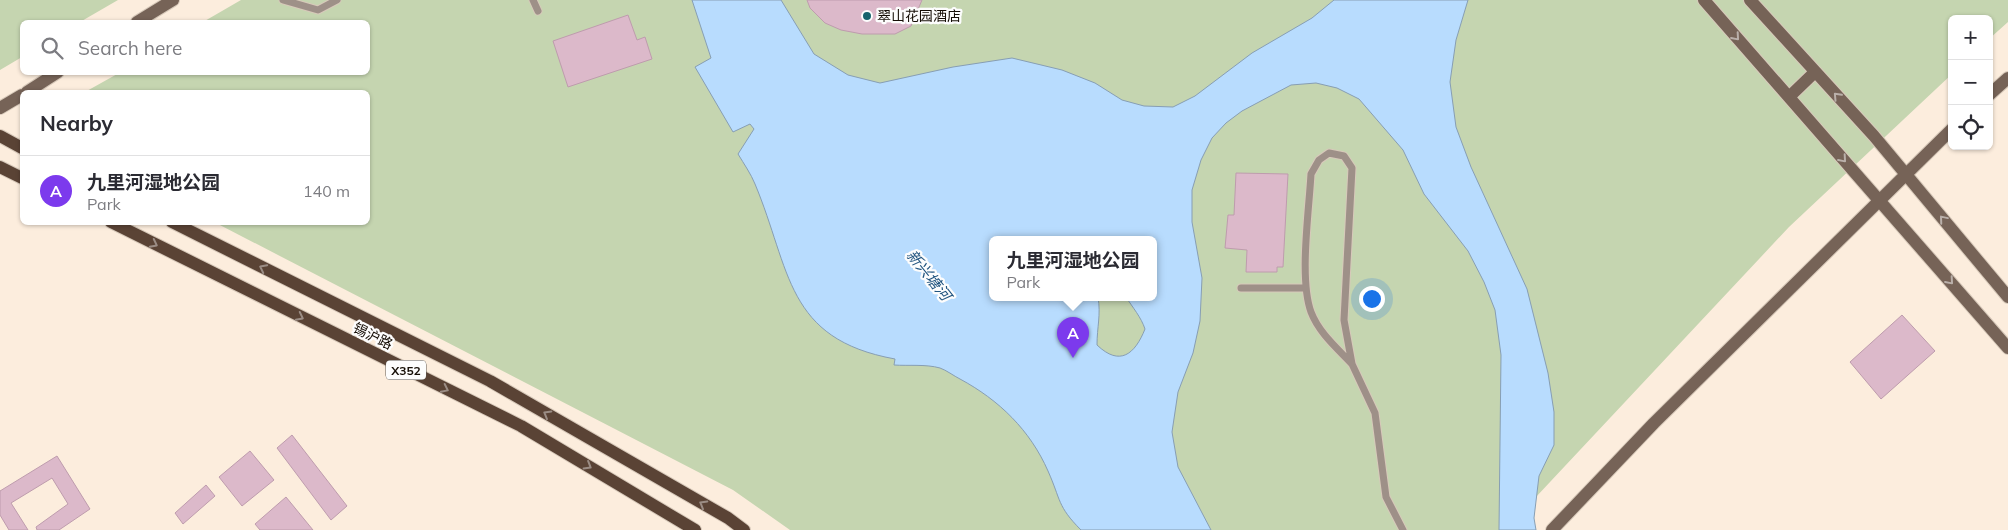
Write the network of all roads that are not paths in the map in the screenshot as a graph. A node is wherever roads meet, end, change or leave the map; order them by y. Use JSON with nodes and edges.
{"nodes":[{"id":1,"x":173,"y":0,"type":"edge"},
{"id":2,"x":337,"y":0,"type":"edge"},
{"id":3,"x":533,"y":0,"type":"edge"},
{"id":4,"x":1704,"y":0,"type":"edge"},
{"id":5,"x":1750,"y":0,"type":"edge"},
{"id":6,"x":289,"y":1,"type":"edge"},
{"id":7,"x":538,"y":11,"type":"dead end"},
{"id":8,"x":140,"y":20,"type":"edge"},
{"id":9,"x":1816,"y":72,"type":"junction"},
{"id":10,"x":53,"y":75,"type":"edge"},
{"id":11,"x":2008,"y":78,"type":"edge"},
{"id":12,"x":30,"y":90,"type":"edge"},
{"id":13,"x":1993,"y":91,"type":"edge"},
{"id":14,"x":20,"y":96,"type":"edge"},
{"id":15,"x":1789,"y":97,"type":"junction"},
{"id":16,"x":0,"y":108,"type":"edge"},
{"id":17,"x":1948,"y":132,"type":"edge"},
{"id":18,"x":0,"y":136,"type":"edge"},
{"id":19,"x":20,"y":147,"type":"edge"},
{"id":20,"x":0,"y":167,"type":"edge"},
{"id":21,"x":1905,"y":174,"type":"junction"},
{"id":22,"x":20,"y":177,"type":"edge"},
{"id":23,"x":1880,"y":200,"type":"junction"},
{"id":24,"x":117,"y":225,"type":"edge"},
{"id":25,"x":178,"y":225,"type":"edge"},
{"id":26,"x":1241,"y":288,"type":"dead end"},
{"id":27,"x":1305,"y":288,"type":"junction"},
{"id":28,"x":2008,"y":297,"type":"edge"},
{"id":29,"x":2008,"y":348,"type":"edge"},
{"id":30,"x":1352,"y":364,"type":"junction"},
{"id":31,"x":695,"y":530,"type":"edge"},
{"id":32,"x":744,"y":530,"type":"edge"},
{"id":33,"x":1403,"y":530,"type":"edge"},
{"id":34,"x":1552,"y":530,"type":"edge"}],
"edges":[{"from":1,"to":8,"type":"main road"},
{"from":2,"to":6,"type":"lane"},
{"from":3,"to":7,"type":"lane"},
{"from":4,"to":15,"type":"main road","one_way":true},
{"from":5,"to":9,"type":"main road"},
{"from":9,"to":15,"type":"main road"},
{"from":21,"to":9,"type":"main road","one_way":true},
{"from":10,"to":12,"type":"main road"},
{"from":11,"to":13,"type":"main road"},
{"from":14,"to":16,"type":"main road"},
{"from":15,"to":23,"type":"main road","one_way":true},
{"from":17,"to":21,"type":"main road"},
{"from":18,"to":19,"type":"main road"},
{"from":20,"to":22,"type":"main road"},
{"from":21,"to":23,"type":"main road"},
{"from":28,"to":21,"type":"main road","one_way":true},
{"from":23,"to":29,"type":"main road","one_way":true},
{"from":23,"to":34,"type":"main road"},
{"from":24,"to":31,"type":"main road","name":"锡沪路","number":"X352","one_way":true},
{"from":32,"to":25,"type":"main road","name":"锡沪路","number":"X352","one_way":true},
{"from":26,"to":27,"type":"lane"},
{"from":27,"to":30,"type":"lane"},
{"from":27,"to":30,"type":"lane"},
{"from":30,"to":33,"type":"lane"}]}
